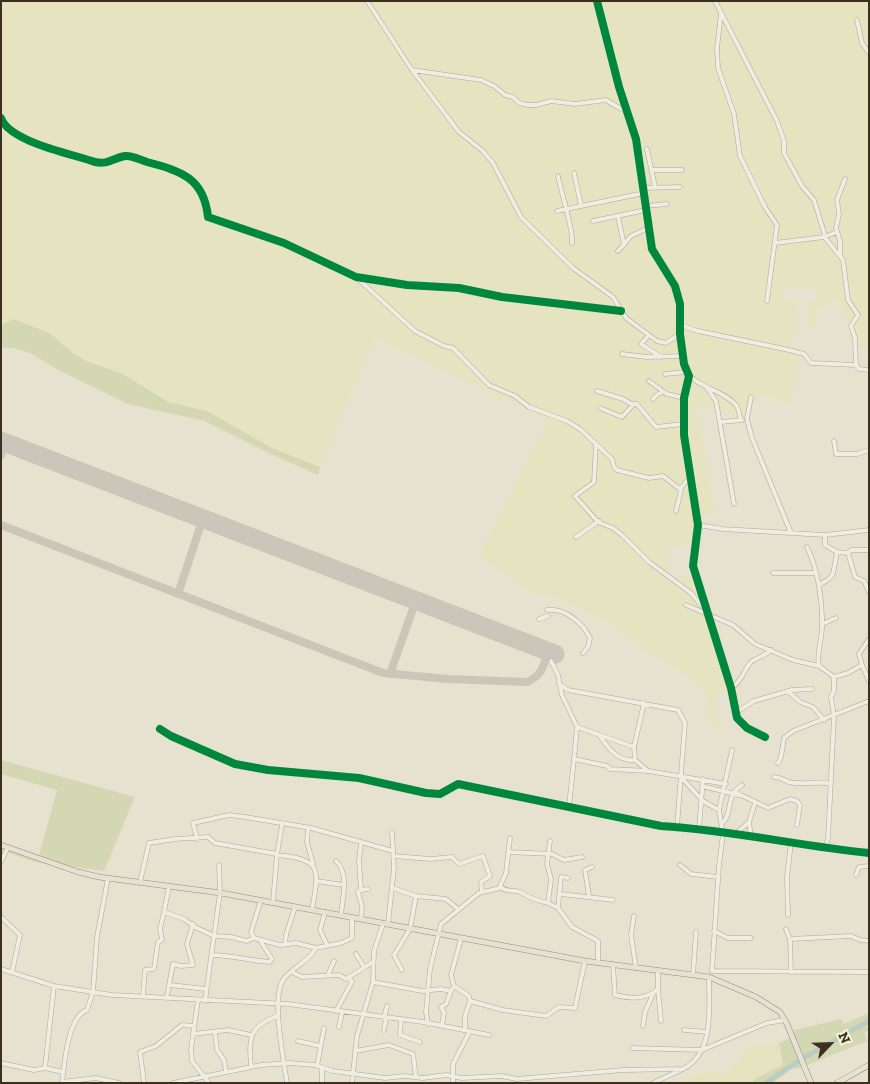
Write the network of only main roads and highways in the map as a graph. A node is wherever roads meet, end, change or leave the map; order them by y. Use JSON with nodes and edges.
{"nodes":[{"id":1,"x":1,"y":845,"type":"edge"},
{"id":2,"x":869,"y":1065,"type":"edge"},
{"id":3,"x":810,"y":1083,"type":"edge"},
{"id":4,"x":838,"y":1083,"type":"edge"}],
"edges":[{"from":1,"to":3,"type":"main road"},
{"from":2,"to":4,"type":"main road"}]}
